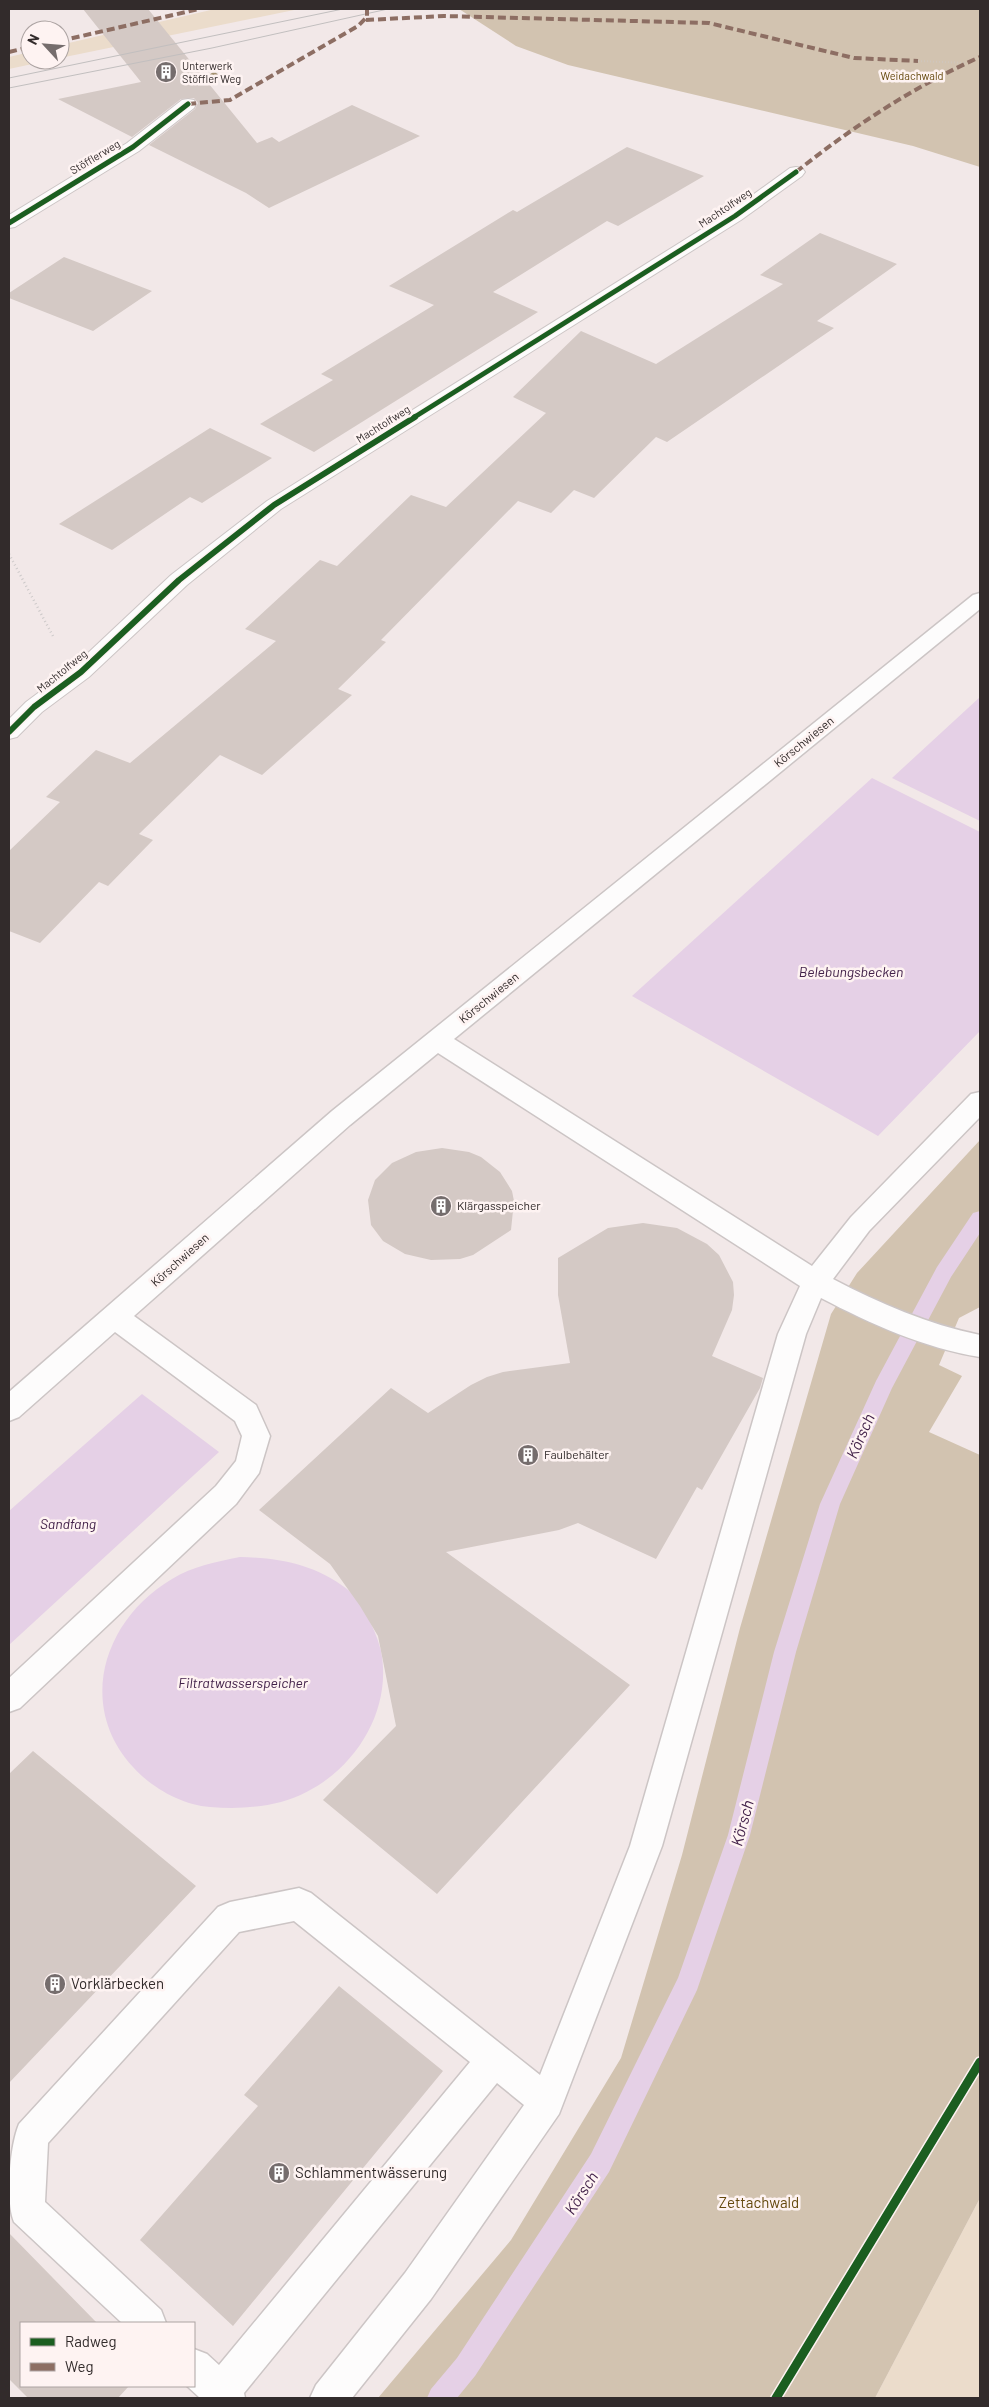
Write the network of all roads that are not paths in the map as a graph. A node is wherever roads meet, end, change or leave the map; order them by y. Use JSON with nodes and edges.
{"nodes":[{"id":1,"x":188,"y":104,"type":"dead end"},
{"id":2,"x":796,"y":172,"type":"dead end"},
{"id":3,"x":9,"y":223,"type":"edge"},
{"id":4,"x":980,"y":599,"type":"edge"},
{"id":5,"x":9,"y":732,"type":"edge"},
{"id":6,"x":437,"y":1040,"type":"junction"},
{"id":7,"x":980,"y":1101,"type":"edge"},
{"id":8,"x":815,"y":1282,"type":"junction"},
{"id":9,"x":116,"y":1317,"type":"junction"},
{"id":10,"x":980,"y":1346,"type":"edge"},
{"id":11,"x":9,"y":1409,"type":"edge"},
{"id":12,"x":9,"y":1698,"type":"edge"},
{"id":13,"x":494,"y":2060,"type":"junction"},
{"id":14,"x":547,"y":2102,"type":"junction"},
{"id":15,"x":147,"y":2322,"type":"edge"},
{"id":16,"x":195,"y":2368,"type":"edge"},
{"id":17,"x":224,"y":2395,"type":"edge"},
{"id":18,"x":329,"y":2398,"type":"edge"}],
"edges":[{"from":1,"to":3,"type":"street","name":"Stöfflerweg"},
{"from":2,"to":5,"type":"street","name":"Machtolfweg"},
{"from":4,"to":6,"type":"lane","name":"Körschwiesen"},
{"from":6,"to":8,"type":"lane"},
{"from":6,"to":9,"type":"lane","name":"Körschwiesen"},
{"from":7,"to":8,"type":"lane"},
{"from":8,"to":10,"type":"lane"},
{"from":8,"to":14,"type":"lane"},
{"from":9,"to":11,"type":"lane","name":"Körschwiesen"},
{"from":9,"to":12,"type":"lane"},
{"from":13,"to":14,"type":"lane"},
{"from":13,"to":15,"type":"lane"},
{"from":13,"to":17,"type":"lane"},
{"from":14,"to":18,"type":"lane"},
{"from":16,"to":17,"type":"lane"}]}
